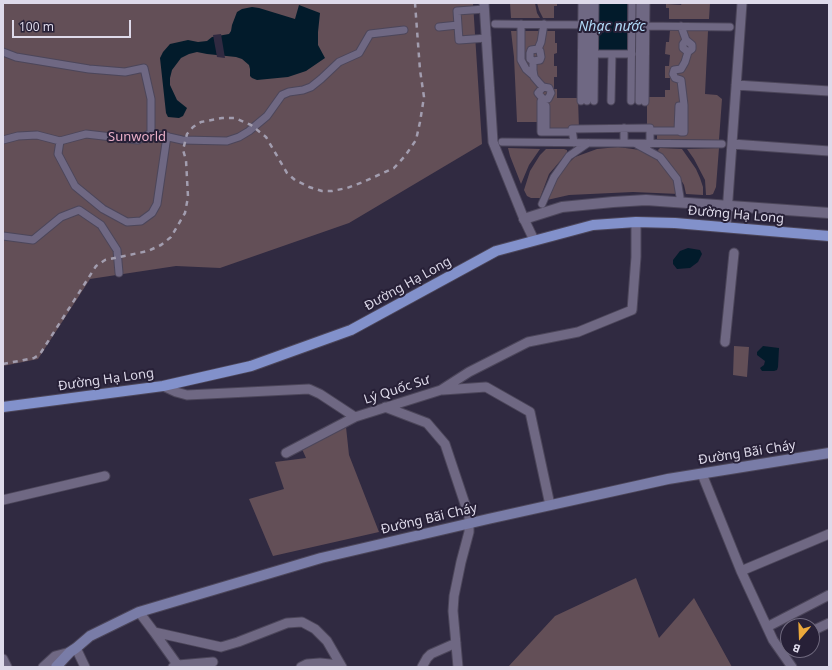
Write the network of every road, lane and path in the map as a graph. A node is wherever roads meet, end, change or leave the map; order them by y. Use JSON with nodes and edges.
{"nodes":[{"id":1,"x":582,"y":3,"type":"edge"},
{"id":2,"x":588,"y":3,"type":"edge"},
{"id":3,"x":595,"y":3,"type":"edge"},
{"id":4,"x":632,"y":3,"type":"edge"},
{"id":5,"x":640,"y":3,"type":"edge"},
{"id":6,"x":646,"y":3,"type":"edge"},
{"id":7,"x":742,"y":3,"type":"edge"},
{"id":8,"x":485,"y":6,"type":"edge"},
{"id":9,"x":495,"y":24,"type":"dead end"},
{"id":10,"x":521,"y":24,"type":"junction"},
{"id":11,"x":544,"y":24,"type":"junction"},
{"id":12,"x":458,"y":25,"type":"junction"},
{"id":13,"x":588,"y":25,"type":"junction"},
{"id":14,"x":639,"y":26,"type":"junction"},
{"id":15,"x":681,"y":26,"type":"junction"},
{"id":16,"x":439,"y":27,"type":"dead end"},
{"id":17,"x":730,"y":27,"type":"dead end"},
{"id":18,"x":404,"y":30,"type":"dead end"},
{"id":19,"x":487,"y":38,"type":"junction"},
{"id":20,"x":3,"y":52,"type":"edge"},
{"id":21,"x":594,"y":54,"type":"junction"},
{"id":22,"x":612,"y":54,"type":"junction"},
{"id":23,"x":632,"y":54,"type":"junction"},
{"id":24,"x":534,"y":76,"type":"junction"},
{"id":25,"x":736,"y":84,"type":"junction"},
{"id":26,"x":829,"y":91,"type":"edge"},
{"id":27,"x":612,"y":101,"type":"dead end"},
{"id":28,"x":603,"y":128,"type":"junction"},
{"id":29,"x":624,"y":128,"type":"junction"},
{"id":30,"x":572,"y":132,"type":"junction"},
{"id":31,"x":650,"y":132,"type":"junction"},
{"id":32,"x":151,"y":133,"type":"junction"},
{"id":33,"x":167,"y":136,"type":"junction"},
{"id":34,"x":3,"y":140,"type":"edge"},
{"id":35,"x":60,"y":141,"type":"junction"},
{"id":36,"x":502,"y":142,"type":"dead end"},
{"id":37,"x":574,"y":143,"type":"junction"},
{"id":38,"x":588,"y":143,"type":"junction"},
{"id":39,"x":603,"y":143,"type":"junction"},
{"id":40,"x":624,"y":143,"type":"junction"},
{"id":41,"x":636,"y":143,"type":"junction"},
{"id":42,"x":650,"y":144,"type":"junction"},
{"id":43,"x":727,"y":144,"type":"junction"},
{"id":44,"x":829,"y":151,"type":"edge"},
{"id":45,"x":680,"y":197,"type":"dead end"},
{"id":46,"x":542,"y":204,"type":"dead end"},
{"id":47,"x":727,"y":206,"type":"junction"},
{"id":48,"x":829,"y":213,"type":"edge"},
{"id":49,"x":524,"y":219,"type":"junction"},
{"id":50,"x":636,"y":222,"type":"junction"},
{"id":51,"x":726,"y":227,"type":"junction"},
{"id":52,"x":3,"y":236,"type":"edge"},
{"id":53,"x":829,"y":236,"type":"edge"},
{"id":54,"x":534,"y":240,"type":"junction"},
{"id":55,"x":734,"y":253,"type":"dead end"},
{"id":56,"x":119,"y":273,"type":"dead end"},
{"id":57,"x":726,"y":342,"type":"dead end"},
{"id":58,"x":163,"y":386,"type":"junction"},
{"id":59,"x":441,"y":390,"type":"junction"},
{"id":60,"x":3,"y":407,"type":"edge"},
{"id":61,"x":385,"y":407,"type":"junction"},
{"id":62,"x":355,"y":417,"type":"junction"},
{"id":63,"x":829,"y":452,"type":"edge"},
{"id":64,"x":286,"y":453,"type":"dead end"},
{"id":65,"x":702,"y":474,"type":"junction"},
{"id":66,"x":105,"y":476,"type":"dead end"},
{"id":67,"x":3,"y":500,"type":"edge"},
{"id":68,"x":550,"y":505,"type":"junction"},
{"id":69,"x":469,"y":523,"type":"junction"},
{"id":70,"x":829,"y":534,"type":"edge"},
{"id":71,"x":741,"y":571,"type":"junction"},
{"id":72,"x":829,"y":595,"type":"edge"},
{"id":73,"x":139,"y":612,"type":"junction"},
{"id":74,"x":767,"y":627,"type":"junction"},
{"id":75,"x":154,"y":632,"type":"junction"},
{"id":76,"x":456,"y":643,"type":"junction"},
{"id":77,"x":779,"y":649,"type":"joint"},
{"id":78,"x":73,"y":650,"type":"junction"},
{"id":79,"x":3,"y":659,"type":"edge"},
{"id":80,"x":213,"y":662,"type":"dead end"},
{"id":81,"x":177,"y":666,"type":"edge"},
{"id":82,"x":341,"y":666,"type":"edge"},
{"id":83,"x":7,"y":667,"type":"edge"},
{"id":84,"x":44,"y":667,"type":"edge"},
{"id":85,"x":56,"y":667,"type":"edge"},
{"id":86,"x":85,"y":667,"type":"edge"},
{"id":87,"x":301,"y":667,"type":"edge"},
{"id":88,"x":422,"y":667,"type":"edge"},
{"id":89,"x":458,"y":667,"type":"edge"},
{"id":90,"x":792,"y":667,"type":"edge"}],
"edges":[{"from":1,"to":13,"type":"street"},
{"from":2,"to":13,"type":"street"},
{"from":3,"to":13,"type":"street"},
{"from":4,"to":14,"type":"street"},
{"from":5,"to":14,"type":"street"},
{"from":6,"to":14,"type":"street"},
{"from":7,"to":25,"type":"street"},
{"from":8,"to":12,"type":"street"},
{"from":8,"to":19,"type":"street"},
{"from":9,"to":10,"type":"street"},
{"from":10,"to":11,"type":"street"},
{"from":10,"to":24,"type":"street"},
{"from":11,"to":13,"type":"street"},
{"from":11,"to":24,"type":"street"},
{"from":12,"to":16,"type":"street"},
{"from":12,"to":19,"type":"street"},
{"from":13,"to":21,"type":"street"},
{"from":13,"to":21,"type":"street"},
{"from":14,"to":15,"type":"street"},
{"from":14,"to":23,"type":"street"},
{"from":14,"to":23,"type":"street"},
{"from":15,"to":17,"type":"street"},
{"from":15,"to":31,"type":"street"},
{"from":18,"to":33,"type":"street"},
{"from":19,"to":49,"type":"street"},
{"from":20,"to":32,"type":"street"},
{"from":21,"to":22,"type":"street"},
{"from":22,"to":23,"type":"street"},
{"from":22,"to":27,"type":"street"},
{"from":24,"to":30,"type":"street"},
{"from":25,"to":26,"type":"street"},
{"from":25,"to":43,"type":"street"},
{"from":28,"to":29,"type":"street"},
{"from":28,"to":30,"type":"street"},
{"from":28,"to":39,"type":"street"},
{"from":29,"to":31,"type":"street"},
{"from":29,"to":40,"type":"street"},
{"from":30,"to":37,"type":"street"},
{"from":31,"to":42,"type":"street"},
{"from":32,"to":33,"type":"street"},
{"from":32,"to":35,"type":"street"},
{"from":33,"to":35,"type":"street"},
{"from":34,"to":35,"type":"street"},
{"from":36,"to":37,"type":"street"},
{"from":37,"to":38,"type":"street"},
{"from":38,"to":39,"type":"street"},
{"from":38,"to":46,"type":"street"},
{"from":39,"to":40,"type":"street"},
{"from":40,"to":41,"type":"street"},
{"from":41,"to":42,"type":"street"},
{"from":41,"to":45,"type":"street"},
{"from":42,"to":43,"type":"street"},
{"from":43,"to":44,"type":"street"},
{"from":43,"to":47,"type":"street"},
{"from":47,"to":48,"type":"street"},
{"from":47,"to":49,"type":"street"},
{"from":47,"to":51,"type":"street"},
{"from":49,"to":54,"type":"street"},
{"from":50,"to":51,"type":"main road","name":"Đường Hạ Long"},
{"from":50,"to":54,"type":"main road","name":"Đường Hạ Long"},
{"from":50,"to":59,"type":"street","name":"Lý Quốc Sư"},
{"from":51,"to":53,"type":"main road","name":"Đường Hạ Long"},
{"from":52,"to":56,"type":"street"},
{"from":54,"to":58,"type":"main road","name":"Đường Hạ Long"},
{"from":55,"to":57,"type":"street"},
{"from":58,"to":60,"type":"main road","name":"Đường Hạ Long"},
{"from":58,"to":62,"type":"street","name":"Lý Quốc Sư"},
{"from":59,"to":61,"type":"street","name":"Lý Quốc Sư"},
{"from":59,"to":68,"type":"street"},
{"from":61,"to":62,"type":"street","name":"Lý Quốc Sư"},
{"from":61,"to":69,"type":"street"},
{"from":62,"to":64,"type":"street"},
{"from":63,"to":65,"type":"main road","name":"Đường Bãi Cháy"},
{"from":65,"to":68,"type":"main road","name":"Đường Bãi Cháy"},
{"from":65,"to":71,"type":"street"},
{"from":66,"to":67,"type":"street"},
{"from":68,"to":69,"type":"main road","name":"Đường Bãi Cháy"},
{"from":69,"to":73,"type":"main road","name":"Đường Bãi Cháy"},
{"from":69,"to":76,"type":"street"},
{"from":70,"to":71,"type":"street"},
{"from":71,"to":74,"type":"street"},
{"from":72,"to":74,"type":"street"},
{"from":73,"to":75,"type":"street"},
{"from":73,"to":78,"type":"main road","name":"Đường Bãi Cháy"},
{"from":74,"to":77,"type":"street"},
{"from":75,"to":81,"type":"street"},
{"from":75,"to":82,"type":"street"},
{"from":76,"to":88,"type":"street"},
{"from":76,"to":89,"type":"street"},
{"from":77,"to":90,"type":"street"},
{"from":78,"to":84,"type":"street"},
{"from":78,"to":85,"type":"main road","name":"Đường Bãi Cháy"},
{"from":78,"to":86,"type":"street"},
{"from":79,"to":83,"type":"street"},
{"from":80,"to":81,"type":"street"},
{"from":82,"to":87,"type":"street"}]}
